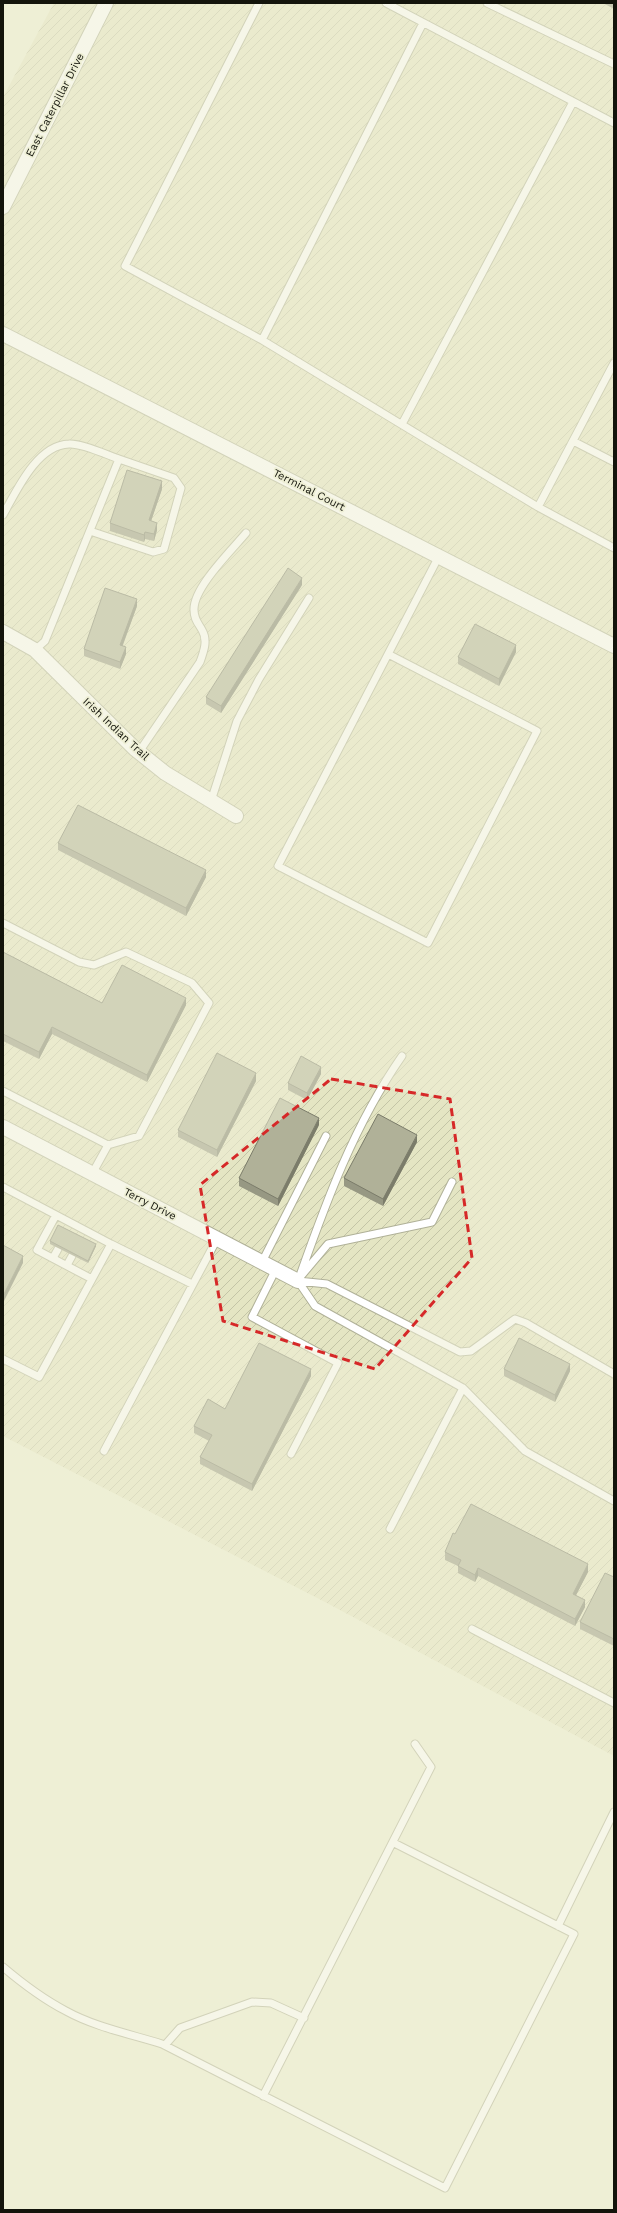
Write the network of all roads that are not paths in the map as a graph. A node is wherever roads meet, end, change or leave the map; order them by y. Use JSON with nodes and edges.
{"nodes":[{"id":1,"x":106,"y":3,"type":"edge"},
{"id":2,"x":259,"y":3,"type":"edge"},
{"id":3,"x":386,"y":3,"type":"edge"},
{"id":4,"x":487,"y":3,"type":"edge"},
{"id":5,"x":423,"y":23,"type":"junction"},
{"id":6,"x":614,"y":64,"type":"edge"},
{"id":7,"x":572,"y":102,"type":"junction"},
{"id":8,"x":614,"y":123,"type":"edge"},
{"id":9,"x":3,"y":207,"type":"edge"},
{"id":10,"x":3,"y":334,"type":"edge"},
{"id":11,"x":262,"y":340,"type":"junction"},
{"id":12,"x":614,"y":363,"type":"edge"},
{"id":13,"x":402,"y":424,"type":"junction"},
{"id":14,"x":573,"y":441,"type":"junction"},
{"id":15,"x":119,"y":459,"type":"junction"},
{"id":16,"x":614,"y":462,"type":"edge"},
{"id":17,"x":538,"y":507,"type":"junction"},
{"id":18,"x":3,"y":515,"type":"edge"},
{"id":19,"x":90,"y":531,"type":"junction"},
{"id":20,"x":246,"y":533,"type":"dead end"},
{"id":21,"x":614,"y":548,"type":"edge"},
{"id":22,"x":439,"y":556,"type":"junction"},
{"id":23,"x":309,"y":598,"type":"dead end"},
{"id":24,"x":3,"y":632,"type":"edge"},
{"id":25,"x":614,"y":646,"type":"edge"},
{"id":26,"x":35,"y":650,"type":"junction"},
{"id":27,"x":388,"y":654,"type":"junction"},
{"id":28,"x":139,"y":752,"type":"junction"},
{"id":29,"x":211,"y":801,"type":"junction"},
{"id":30,"x":236,"y":816,"type":"dead end"},
{"id":31,"x":3,"y":923,"type":"edge"},
{"id":32,"x":402,"y":1056,"type":"dead end"},
{"id":33,"x":3,"y":1091,"type":"edge"},
{"id":34,"x":3,"y":1127,"type":"edge"},
{"id":35,"x":326,"y":1136,"type":"dead end"},
{"id":36,"x":108,"y":1145,"type":"junction"},
{"id":37,"x":92,"y":1174,"type":"junction"},
{"id":38,"x":452,"y":1182,"type":"dead end"},
{"id":39,"x":3,"y":1187,"type":"edge"},
{"id":40,"x":56,"y":1215,"type":"junction"},
{"id":41,"x":72,"y":1223,"type":"junction"},
{"id":42,"x":86,"y":1231,"type":"junction"},
{"id":43,"x":67,"y":1232,"type":"edge"},
{"id":44,"x":82,"y":1239,"type":"edge"},
{"id":45,"x":217,"y":1239,"type":"junction"},
{"id":46,"x":111,"y":1244,"type":"junction"},
{"id":47,"x":58,"y":1249,"type":"edge"},
{"id":48,"x":72,"y":1256,"type":"edge"},
{"id":49,"x":53,"y":1258,"type":"junction"},
{"id":50,"x":262,"y":1262,"type":"junction"},
{"id":51,"x":67,"y":1265,"type":"junction"},
{"id":52,"x":276,"y":1269,"type":"junction"},
{"id":53,"x":92,"y":1279,"type":"junction"},
{"id":54,"x":298,"y":1281,"type":"junction"},
{"id":55,"x":192,"y":1284,"type":"junction"},
{"id":56,"x":3,"y":1359,"type":"edge"},
{"id":57,"x":614,"y":1374,"type":"edge"},
{"id":58,"x":463,"y":1388,"type":"junction"},
{"id":59,"x":104,"y":1451,"type":"dead end"},
{"id":60,"x":291,"y":1454,"type":"dead end"},
{"id":61,"x":614,"y":1501,"type":"edge"},
{"id":62,"x":390,"y":1530,"type":"dead end"},
{"id":63,"x":472,"y":1629,"type":"dead end"},
{"id":64,"x":614,"y":1703,"type":"edge"},
{"id":65,"x":415,"y":1744,"type":"dead end"},
{"id":66,"x":614,"y":1812,"type":"edge"},
{"id":67,"x":394,"y":1843,"type":"junction"},
{"id":68,"x":558,"y":1926,"type":"junction"},
{"id":69,"x":3,"y":1967,"type":"edge"},
{"id":70,"x":304,"y":2018,"type":"junction"},
{"id":71,"x":165,"y":2045,"type":"junction"},
{"id":72,"x":264,"y":2096,"type":"junction"}],
"edges":[{"from":1,"to":9,"type":"street","name":"East Caterpillar Drive"},
{"from":2,"to":11,"type":"lane"},
{"from":3,"to":5,"type":"lane"},
{"from":4,"to":6,"type":"lane"},
{"from":5,"to":7,"type":"lane"},
{"from":5,"to":11,"type":"lane"},
{"from":7,"to":8,"type":"lane"},
{"from":7,"to":13,"type":"lane"},
{"from":10,"to":22,"type":"street","name":"Terminal Court"},
{"from":11,"to":13,"type":"lane"},
{"from":12,"to":14,"type":"lane"},
{"from":13,"to":17,"type":"lane"},
{"from":14,"to":16,"type":"lane"},
{"from":14,"to":17,"type":"lane"},
{"from":15,"to":18,"type":"lane"},
{"from":15,"to":19,"type":"lane"},
{"from":15,"to":19,"type":"lane"},
{"from":17,"to":21,"type":"lane"},
{"from":19,"to":26,"type":"lane"},
{"from":20,"to":28,"type":"lane"},
{"from":22,"to":25,"type":"street","name":"Terminal Court"},
{"from":22,"to":27,"type":"lane"},
{"from":23,"to":29,"type":"lane"},
{"from":24,"to":26,"type":"street","name":"Irish Indian Trail"},
{"from":26,"to":28,"type":"street","name":"Irish Indian Trail"},
{"from":27,"to":27,"type":"lane"},
{"from":28,"to":29,"type":"street","name":"Irish Indian Trail"},
{"from":29,"to":30,"type":"street","name":"Irish Indian Trail"},
{"from":31,"to":36,"type":"lane"},
{"from":32,"to":54,"type":"lane"},
{"from":33,"to":36,"type":"lane"},
{"from":34,"to":37,"type":"street","name":"Terry Drive"},
{"from":35,"to":50,"type":"lane"},
{"from":36,"to":37,"type":"lane"},
{"from":37,"to":45,"type":"street","name":"Terry Drive"},
{"from":38,"to":54,"type":"lane"},
{"from":39,"to":40,"type":"lane"},
{"from":40,"to":41,"type":"lane"},
{"from":40,"to":49,"type":"lane"},
{"from":41,"to":42,"type":"lane"},
{"from":41,"to":43,"type":"lane"},
{"from":42,"to":44,"type":"lane"},
{"from":42,"to":46,"type":"lane"},
{"from":45,"to":50,"type":"street","name":"Terry Drive"},
{"from":45,"to":55,"type":"lane"},
{"from":46,"to":53,"type":"lane"},
{"from":46,"to":55,"type":"lane"},
{"from":47,"to":49,"type":"lane"},
{"from":48,"to":51,"type":"lane"},
{"from":49,"to":51,"type":"lane"},
{"from":50,"to":52,"type":"street","name":"Terry Drive"},
{"from":51,"to":53,"type":"lane"},
{"from":52,"to":54,"type":"street","name":"Terry Drive"},
{"from":52,"to":60,"type":"lane"},
{"from":53,"to":56,"type":"lane"},
{"from":54,"to":57,"type":"lane"},
{"from":54,"to":58,"type":"lane"},
{"from":55,"to":59,"type":"lane"},
{"from":58,"to":61,"type":"lane"},
{"from":58,"to":62,"type":"lane"},
{"from":63,"to":64,"type":"lane"},
{"from":65,"to":67,"type":"lane"},
{"from":66,"to":68,"type":"lane"},
{"from":67,"to":68,"type":"lane"},
{"from":67,"to":70,"type":"lane"},
{"from":68,"to":72,"type":"lane"},
{"from":69,"to":71,"type":"lane"},
{"from":70,"to":71,"type":"lane"},
{"from":70,"to":72,"type":"lane"},
{"from":71,"to":72,"type":"lane"}]}
